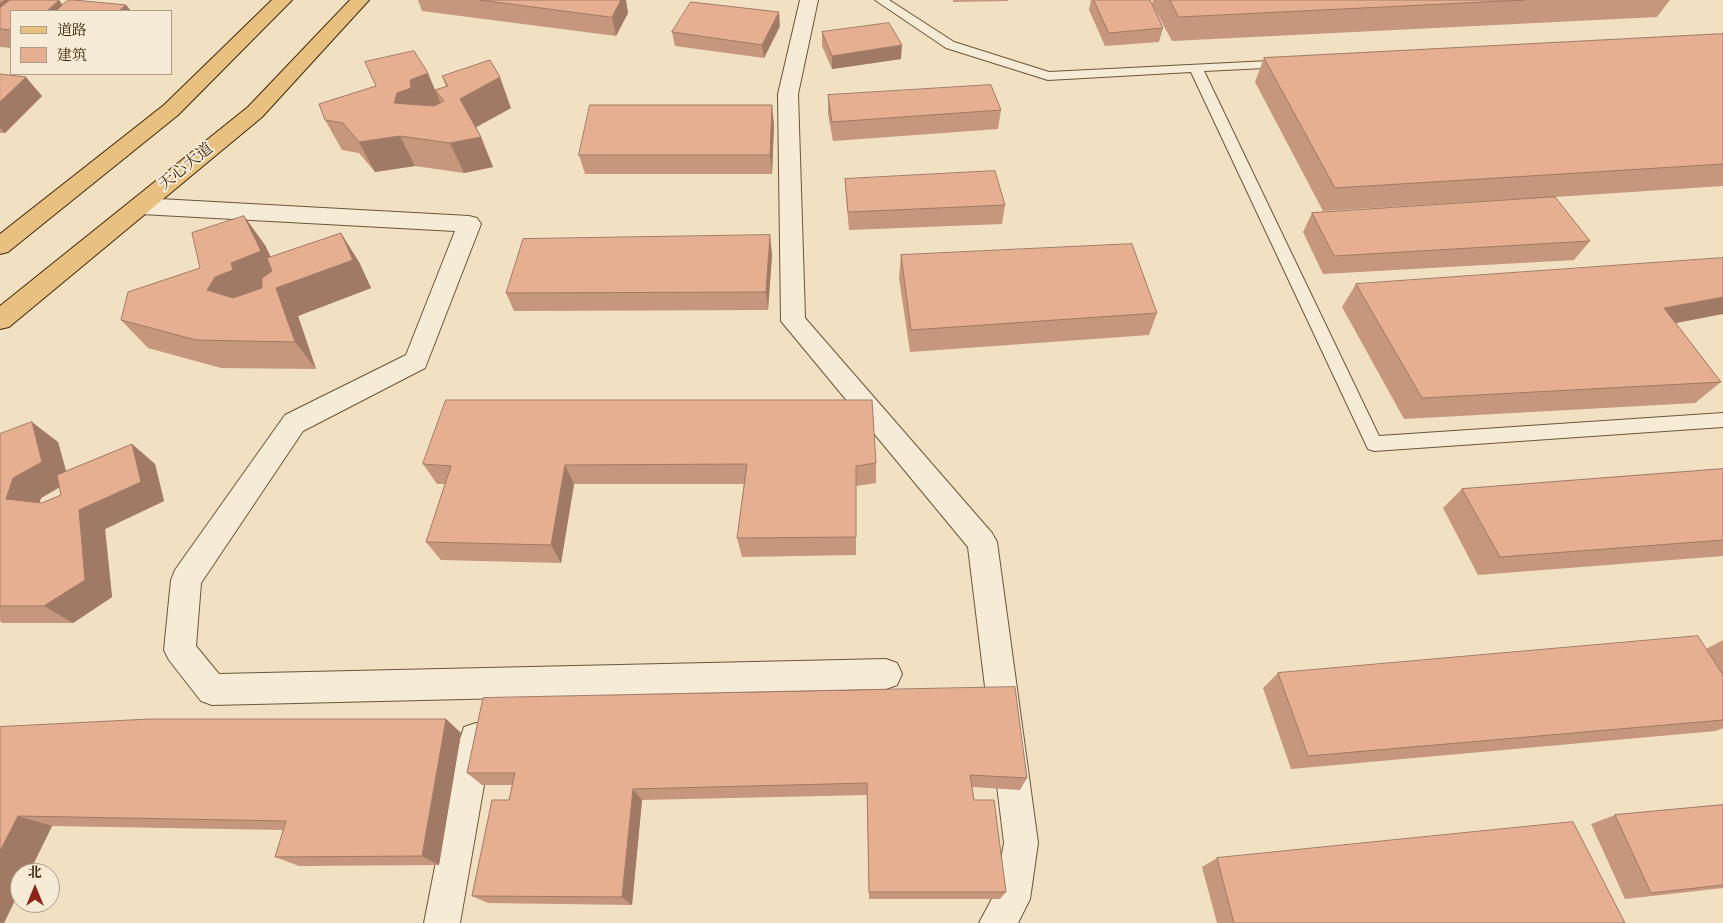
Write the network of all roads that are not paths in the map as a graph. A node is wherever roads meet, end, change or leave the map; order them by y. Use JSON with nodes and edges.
{"nodes":[{"id":1,"x":283,"y":0,"type":"edge"},
{"id":2,"x":360,"y":0,"type":"edge"},
{"id":3,"x":809,"y":0,"type":"edge"},
{"id":4,"x":881,"y":0,"type":"edge"},
{"id":5,"x":1295,"y":63,"type":"edge"},
{"id":6,"x":1196,"y":69,"type":"junction"},
{"id":7,"x":141,"y":206,"type":"junction"},
{"id":8,"x":0,"y":246,"type":"edge"},
{"id":9,"x":0,"y":320,"type":"edge"},
{"id":10,"x":1723,"y":420,"type":"edge"},
{"id":11,"x":886,"y":674,"type":"dead end"},
{"id":12,"x":487,"y":684,"type":"junction"},
{"id":13,"x":442,"y":923,"type":"edge"},
{"id":14,"x":997,"y":923,"type":"edge"}],
"edges":[{"from":1,"to":8,"type":"main road"},
{"from":2,"to":7,"type":"main road","name":"天心大道"},
{"from":3,"to":14,"type":"street"},
{"from":4,"to":6,"type":"lane"},
{"from":5,"to":6,"type":"lane"},
{"from":6,"to":10,"type":"lane"},
{"from":7,"to":9,"type":"main road","name":"天心大道"},
{"from":7,"to":12,"type":"street"},
{"from":11,"to":12,"type":"street"},
{"from":12,"to":13,"type":"street"}]}
